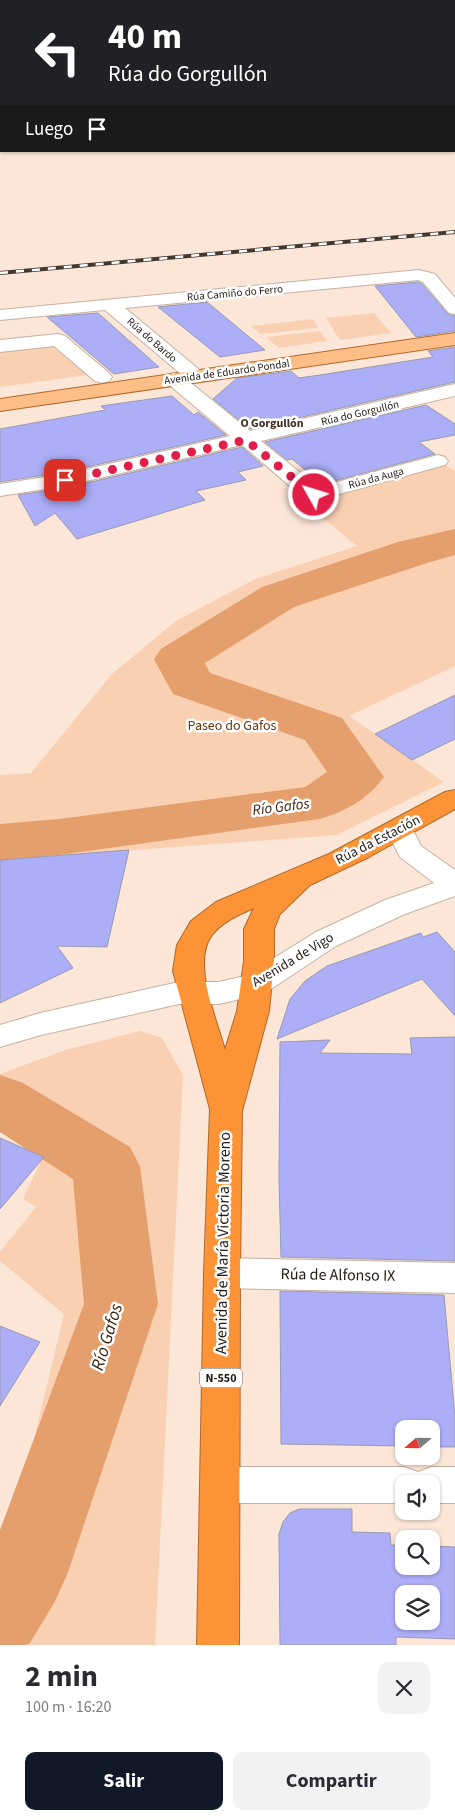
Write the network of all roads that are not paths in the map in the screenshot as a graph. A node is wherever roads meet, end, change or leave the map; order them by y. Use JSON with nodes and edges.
{"nodes":[{"id":1,"x":110,"y":305,"type":"junction"},
{"id":2,"x":455,"y":310,"type":"edge"},
{"id":3,"x":0,"y":315,"type":"edge"},
{"id":4,"x":455,"y":339,"type":"edge"},
{"id":5,"x":0,"y":346,"type":"edge"},
{"id":6,"x":195,"y":376,"type":"junction"},
{"id":7,"x":102,"y":377,"type":"dead end"},
{"id":8,"x":174,"y":379,"type":"junction"},
{"id":9,"x":455,"y":390,"type":"edge"},
{"id":10,"x":0,"y":405,"type":"edge"},
{"id":11,"x":246,"y":440,"type":"junction"},
{"id":12,"x":438,"y":461,"type":"dead end"},
{"id":13,"x":0,"y":490,"type":"edge"},
{"id":14,"x":455,"y":798,"type":"edge"},
{"id":15,"x":397,"y":840,"type":"junction"},
{"id":16,"x":300,"y":879,"type":"junction"},
{"id":17,"x":455,"y":885,"type":"edge"},
{"id":18,"x":254,"y":985,"type":"junction"},
{"id":19,"x":193,"y":992,"type":"junction"},
{"id":20,"x":153,"y":998,"type":"junction"},
{"id":21,"x":203,"y":1023,"type":"junction"},
{"id":22,"x":0,"y":1036,"type":"edge"},
{"id":23,"x":226,"y":1111,"type":"junction"},
{"id":24,"x":222,"y":1273,"type":"junction"},
{"id":25,"x":455,"y":1278,"type":"edge"},
{"id":26,"x":220,"y":1485,"type":"junction"},
{"id":27,"x":395,"y":1485,"type":"edge"},
{"id":28,"x":440,"y":1485,"type":"edge"},
{"id":29,"x":455,"y":1485,"type":"edge"},
{"id":30,"x":218,"y":1645,"type":"edge"}],
"edges":[{"from":1,"to":2,"type":"street","name":"Rúa Camiño do Ferro"},
{"from":1,"to":3,"type":"street","name":"Rúa Camiño do Ferro"},
{"from":1,"to":6,"type":"street","name":"Rúa do Bardo"},
{"from":4,"to":6,"type":"main road","name":"Avenida de Eduardo Pondal"},
{"from":5,"to":7,"type":"street"},
{"from":6,"to":8,"type":"main road","name":"Avenida de Eduardo Pondal"},
{"from":8,"to":10,"type":"main road","name":"Avenida de Eduardo Pondal"},
{"from":8,"to":11,"type":"street"},
{"from":9,"to":11,"type":"street","name":"Rúa do Gorgullón"},
{"from":11,"to":12,"type":"street","name":"Rúa da Auga"},
{"from":11,"to":13,"type":"street","name":"Rúa do Gorgullón"},
{"from":14,"to":15,"type":"highway","name":"Rúa da Estación"},
{"from":15,"to":16,"type":"highway","name":"Rúa da Estación"},
{"from":15,"to":17,"type":"street","name":"Avenida de Vigo"},
{"from":16,"to":18,"type":"highway"},
{"from":16,"to":19,"type":"highway"},
{"from":17,"to":18,"type":"street","name":"Avenida de Vigo"},
{"from":18,"to":19,"type":"street","name":"Avenida de Vigo"},
{"from":18,"to":23,"type":"highway"},
{"from":19,"to":20,"type":"street","name":"Avenida de Vigo"},
{"from":19,"to":21,"type":"highway"},
{"from":20,"to":21,"type":"street"},
{"from":20,"to":22,"type":"street","name":"Avenida de Vigo"},
{"from":21,"to":23,"type":"highway"},
{"from":23,"to":24,"type":"highway","name":"Avenida de María Victoria Moreno","number":"N-550"},
{"from":24,"to":25,"type":"street","name":"Rúa de Alfonso IX"},
{"from":24,"to":26,"type":"highway","name":"Avenida de María Victoria Moreno","number":"N-550"},
{"from":26,"to":27,"type":"street"},
{"from":26,"to":30,"type":"highway","name":"Avenida de María Victoria Moreno","number":"N-550"},
{"from":28,"to":29,"type":"street"}]}
